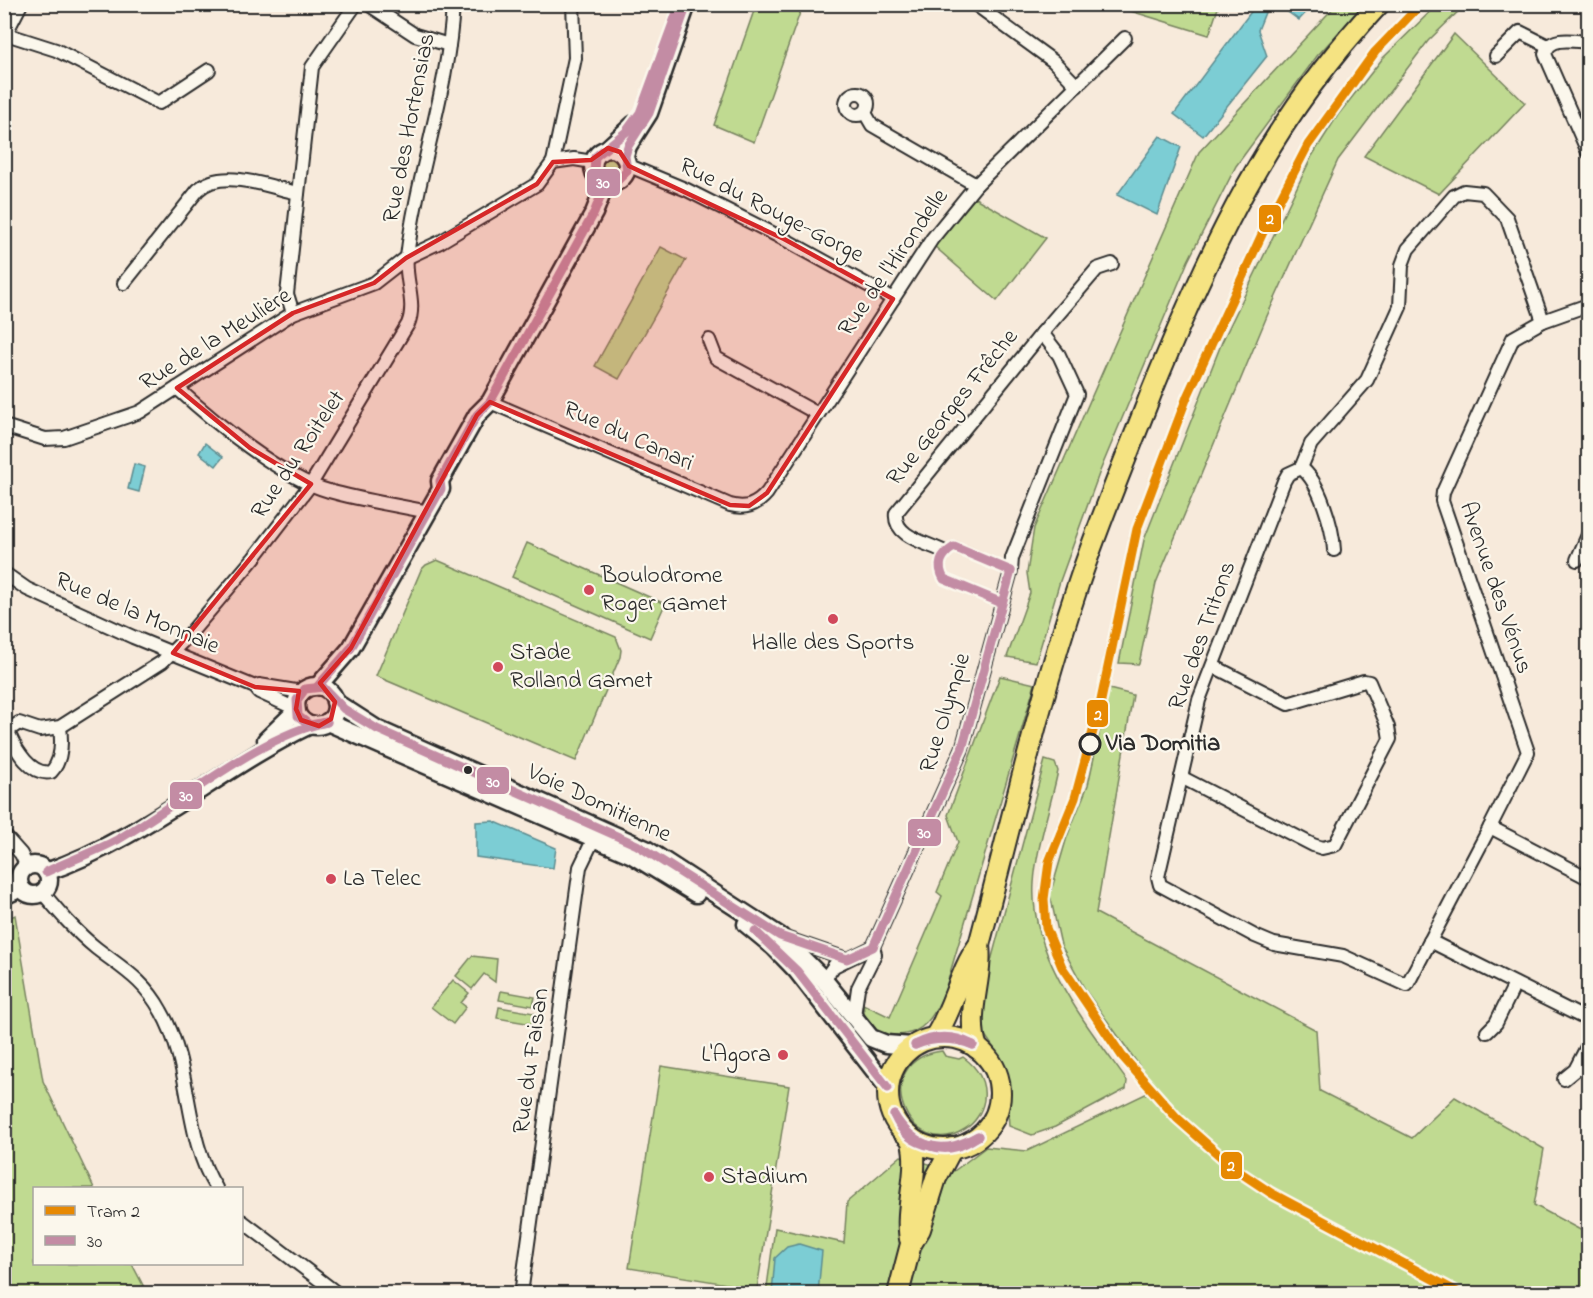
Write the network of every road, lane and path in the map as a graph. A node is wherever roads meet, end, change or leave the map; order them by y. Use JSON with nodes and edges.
{"nodes":[{"id":1,"x":21,"y":4,"type":"edge"},
{"id":2,"x":356,"y":4,"type":"edge"},
{"id":3,"x":368,"y":4,"type":"edge"},
{"id":4,"x":453,"y":4,"type":"edge"},
{"id":5,"x":573,"y":4,"type":"edge"},
{"id":6,"x":680,"y":4,"type":"edge"},
{"id":7,"x":687,"y":4,"type":"edge"},
{"id":8,"x":975,"y":4,"type":"edge"},
{"id":9,"x":1379,"y":4,"type":"edge"},
{"id":10,"x":5,"y":36,"type":"edge"},
{"id":11,"x":1125,"y":38,"type":"dead end"},
{"id":12,"x":1588,"y":42,"type":"edge"},
{"id":13,"x":449,"y":45,"type":"junction"},
{"id":14,"x":1548,"y":46,"type":"junction"},
{"id":15,"x":1496,"y":56,"type":"dead end"},
{"id":16,"x":209,"y":70,"type":"dead end"},
{"id":17,"x":1077,"y":86,"type":"junction"},
{"id":18,"x":865,"y":113,"type":"dead end"},
{"id":19,"x":609,"y":148,"type":"junction"},
{"id":20,"x":1588,"y":152,"type":"edge"},
{"id":21,"x":626,"y":161,"type":"junction"},
{"id":22,"x":553,"y":162,"type":"junction"},
{"id":23,"x":592,"y":162,"type":"junction"},
{"id":24,"x":606,"y":183,"type":"junction"},
{"id":25,"x":976,"y":184,"type":"junction"},
{"id":26,"x":298,"y":193,"type":"junction"},
{"id":27,"x":406,"y":258,"type":"junction"},
{"id":28,"x":1112,"y":264,"type":"dead end"},
{"id":29,"x":124,"y":283,"type":"dead end"},
{"id":30,"x":893,"y":299,"type":"junction"},
{"id":31,"x":1588,"y":305,"type":"edge"},
{"id":32,"x":293,"y":313,"type":"junction"},
{"id":33,"x":1543,"y":321,"type":"junction"},
{"id":34,"x":1041,"y":333,"type":"junction"},
{"id":35,"x":709,"y":340,"type":"dead end"},
{"id":36,"x":177,"y":388,"type":"junction"},
{"id":37,"x":490,"y":402,"type":"junction"},
{"id":38,"x":818,"y":414,"type":"junction"},
{"id":39,"x":4,"y":426,"type":"edge"},
{"id":40,"x":1301,"y":468,"type":"junction"},
{"id":41,"x":311,"y":484,"type":"junction"},
{"id":42,"x":749,"y":506,"type":"joint"},
{"id":43,"x":428,"y":512,"type":"junction"},
{"id":44,"x":1588,"y":535,"type":"edge"},
{"id":45,"x":1334,"y":550,"type":"dead end"},
{"id":46,"x":945,"y":552,"type":"dead end"},
{"id":47,"x":1012,"y":558,"type":"joint"},
{"id":48,"x":1577,"y":560,"type":"dead end"},
{"id":49,"x":4,"y":573,"type":"edge"},
{"id":50,"x":173,"y":653,"type":"junction"},
{"id":51,"x":1213,"y":666,"type":"junction"},
{"id":52,"x":255,"y":687,"type":"junction"},
{"id":53,"x":302,"y":692,"type":"junction"},
{"id":54,"x":328,"y":694,"type":"junction"},
{"id":55,"x":296,"y":710,"type":"junction"},
{"id":56,"x":327,"y":722,"type":"junction"},
{"id":57,"x":310,"y":725,"type":"junction"},
{"id":58,"x":60,"y":727,"type":"junction"},
{"id":59,"x":256,"y":752,"type":"junction"},
{"id":60,"x":1181,"y":777,"type":"junction"},
{"id":61,"x":1491,"y":828,"type":"junction"},
{"id":62,"x":4,"y":835,"type":"edge"},
{"id":63,"x":594,"y":838,"type":"junction"},
{"id":64,"x":27,"y":867,"type":"junction"},
{"id":65,"x":46,"y":872,"type":"junction"},
{"id":66,"x":1588,"y":878,"type":"edge"},
{"id":67,"x":21,"y":888,"type":"junction"},
{"id":68,"x":42,"y":892,"type":"junction"},
{"id":69,"x":4,"y":896,"type":"edge"},
{"id":70,"x":780,"y":936,"type":"junction"},
{"id":71,"x":1430,"y":941,"type":"junction"},
{"id":72,"x":978,"y":945,"type":"junction"},
{"id":73,"x":873,"y":948,"type":"junction"},
{"id":74,"x":847,"y":959,"type":"junction"},
{"id":75,"x":824,"y":980,"type":"junction"},
{"id":76,"x":1515,"y":984,"type":"junction"},
{"id":77,"x":825,"y":1008,"type":"junction"},
{"id":78,"x":854,"y":1016,"type":"junction"},
{"id":79,"x":1588,"y":1020,"type":"edge"},
{"id":80,"x":1487,"y":1032,"type":"dead end"},
{"id":81,"x":935,"y":1037,"type":"junction"},
{"id":82,"x":1588,"y":1045,"type":"edge"},
{"id":83,"x":912,"y":1046,"type":"junction"},
{"id":84,"x":977,"y":1048,"type":"junction"},
{"id":85,"x":1564,"y":1079,"type":"dead end"},
{"id":86,"x":888,"y":1088,"type":"junction"},
{"id":87,"x":911,"y":1138,"type":"junction"},
{"id":88,"x":952,"y":1148,"type":"junction"},
{"id":89,"x":215,"y":1187,"type":"edge"},
{"id":90,"x":243,"y":1222,"type":"edge"},
{"id":91,"x":911,"y":1244,"type":"junction"},
{"id":92,"x":338,"y":1293,"type":"edge"},
{"id":93,"x":521,"y":1293,"type":"edge"},
{"id":94,"x":898,"y":1293,"type":"edge"}],
"edges":[{"from":1,"to":10,"type":"street"},
{"from":2,"to":26,"type":"street"},
{"from":3,"to":13,"type":"street"},
{"from":4,"to":13,"type":"street","name":"Rue des Hortensias"},
{"from":5,"to":22,"type":"street"},
{"from":6,"to":19,"type":"street"},
{"from":7,"to":21,"type":"street"},
{"from":8,"to":17,"type":"street"},
{"from":9,"to":72,"type":"main road"},
{"from":10,"to":16,"type":"street"},
{"from":11,"to":17,"type":"street","name":"Rue de l'Hirondelle"},
{"from":12,"to":14,"type":"street"},
{"from":13,"to":27,"type":"street","name":"Rue des Hortensias"},
{"from":14,"to":15,"type":"street"},
{"from":14,"to":20,"type":"street"},
{"from":17,"to":25,"type":"street","name":"Rue de l'Hirondelle"},
{"from":18,"to":25,"type":"street"},
{"from":19,"to":21,"type":"street"},
{"from":19,"to":23,"type":"street"},
{"from":21,"to":24,"type":"street"},
{"from":21,"to":30,"type":"street","name":"Rue du Rouge-Gorge"},
{"from":22,"to":23,"type":"street"},
{"from":22,"to":27,"type":"street","name":"Rue de la Meulière"},
{"from":23,"to":24,"type":"street"},
{"from":24,"to":37,"type":"street"},
{"from":25,"to":30,"type":"street","name":"Rue de l'Hirondelle"},
{"from":26,"to":29,"type":"street"},
{"from":26,"to":32,"type":"street"},
{"from":27,"to":32,"type":"street","name":"Rue de la Meulière"},
{"from":27,"to":41,"type":"street","name":"Rue du Roitelet"},
{"from":28,"to":34,"type":"street","name":"Rue Georges Frêche"},
{"from":30,"to":38,"type":"street","name":"Rue de l'Hirondelle"},
{"from":31,"to":33,"type":"street","name":"Avenue des Vénus"},
{"from":32,"to":36,"type":"street","name":"Rue de la Meulière"},
{"from":33,"to":40,"type":"street","name":"Rue des Tritons"},
{"from":33,"to":61,"type":"street","name":"Avenue des Vénus"},
{"from":34,"to":46,"type":"street","name":"Rue Georges Frêche"},
{"from":34,"to":47,"type":"street","name":"Rue Georges Frêche"},
{"from":35,"to":38,"type":"street"},
{"from":36,"to":39,"type":"street","name":"Rue de la Meulière"},
{"from":36,"to":41,"type":"street"},
{"from":37,"to":42,"type":"street","name":"Rue du Canari"},
{"from":37,"to":43,"type":"street"},
{"from":38,"to":42,"type":"street","name":"Rue de l'Hirondelle"},
{"from":40,"to":45,"type":"street"},
{"from":40,"to":51,"type":"street","name":"Rue des Tritons"},
{"from":41,"to":43,"type":"street"},
{"from":41,"to":50,"type":"street","name":"Rue du Roitelet"},
{"from":43,"to":54,"type":"street"},
{"from":44,"to":48,"type":"street"},
{"from":47,"to":73,"type":"street","name":"Rue Olympie"},
{"from":49,"to":50,"type":"street","name":"Rue de la Monnaie"},
{"from":50,"to":52,"type":"street","name":"Rue de la Monnaie"},
{"from":50,"to":58,"type":"street","name":"Rue du Roitelet"},
{"from":51,"to":60,"type":"street","name":"Rue des Tritons"},
{"from":51,"to":60,"type":"street"},
{"from":52,"to":53,"type":"street","name":"Rue de la Monnaie"},
{"from":52,"to":55,"type":"street","name":"Rue de la Monnaie"},
{"from":53,"to":54,"type":"street"},
{"from":53,"to":55,"type":"street"},
{"from":54,"to":56,"type":"street"},
{"from":54,"to":70,"type":"street","name":"Voie Domitienne"},
{"from":55,"to":57,"type":"street"},
{"from":55,"to":59,"type":"street"},
{"from":56,"to":57,"type":"street"},
{"from":56,"to":63,"type":"street","name":"Voie Domitienne"},
{"from":57,"to":59,"type":"street"},
{"from":58,"to":58,"type":"street"},
{"from":59,"to":65,"type":"street"},
{"from":60,"to":71,"type":"street","name":"Rue des Tritons"},
{"from":61,"to":66,"type":"street"},
{"from":61,"to":71,"type":"street","name":"Rue des Tritons"},
{"from":62,"to":64,"type":"street"},
{"from":63,"to":77,"type":"street","name":"Voie Domitienne"},
{"from":63,"to":93,"type":"street","name":"Rue du Faisan"},
{"from":64,"to":65,"type":"street"},
{"from":64,"to":67,"type":"street"},
{"from":65,"to":68,"type":"street"},
{"from":67,"to":68,"type":"street"},
{"from":67,"to":69,"type":"street"},
{"from":68,"to":89,"type":"street"},
{"from":70,"to":74,"type":"street"},
{"from":70,"to":75,"type":"street","name":"Voie Domitienne"},
{"from":71,"to":76,"type":"street"},
{"from":72,"to":81,"type":"main road"},
{"from":72,"to":84,"type":"main road"},
{"from":73,"to":74,"type":"street"},
{"from":73,"to":78,"type":"street","name":"Rue Olympie"},
{"from":74,"to":75,"type":"street"},
{"from":75,"to":77,"type":"street"},
{"from":75,"to":78,"type":"street","name":"Voie Domitienne"},
{"from":76,"to":79,"type":"street"},
{"from":76,"to":80,"type":"street"},
{"from":77,"to":86,"type":"street","name":"Voie Domitienne"},
{"from":78,"to":83,"type":"street","name":"Voie Domitienne"},
{"from":81,"to":83,"type":"main road"},
{"from":81,"to":84,"type":"main road"},
{"from":82,"to":85,"type":"street"},
{"from":83,"to":86,"type":"main road"},
{"from":84,"to":88,"type":"main road"},
{"from":86,"to":87,"type":"main road"},
{"from":87,"to":88,"type":"main road"},
{"from":87,"to":91,"type":"main road"},
{"from":88,"to":91,"type":"main road"},
{"from":90,"to":92,"type":"street"},
{"from":91,"to":94,"type":"main road"}]}
